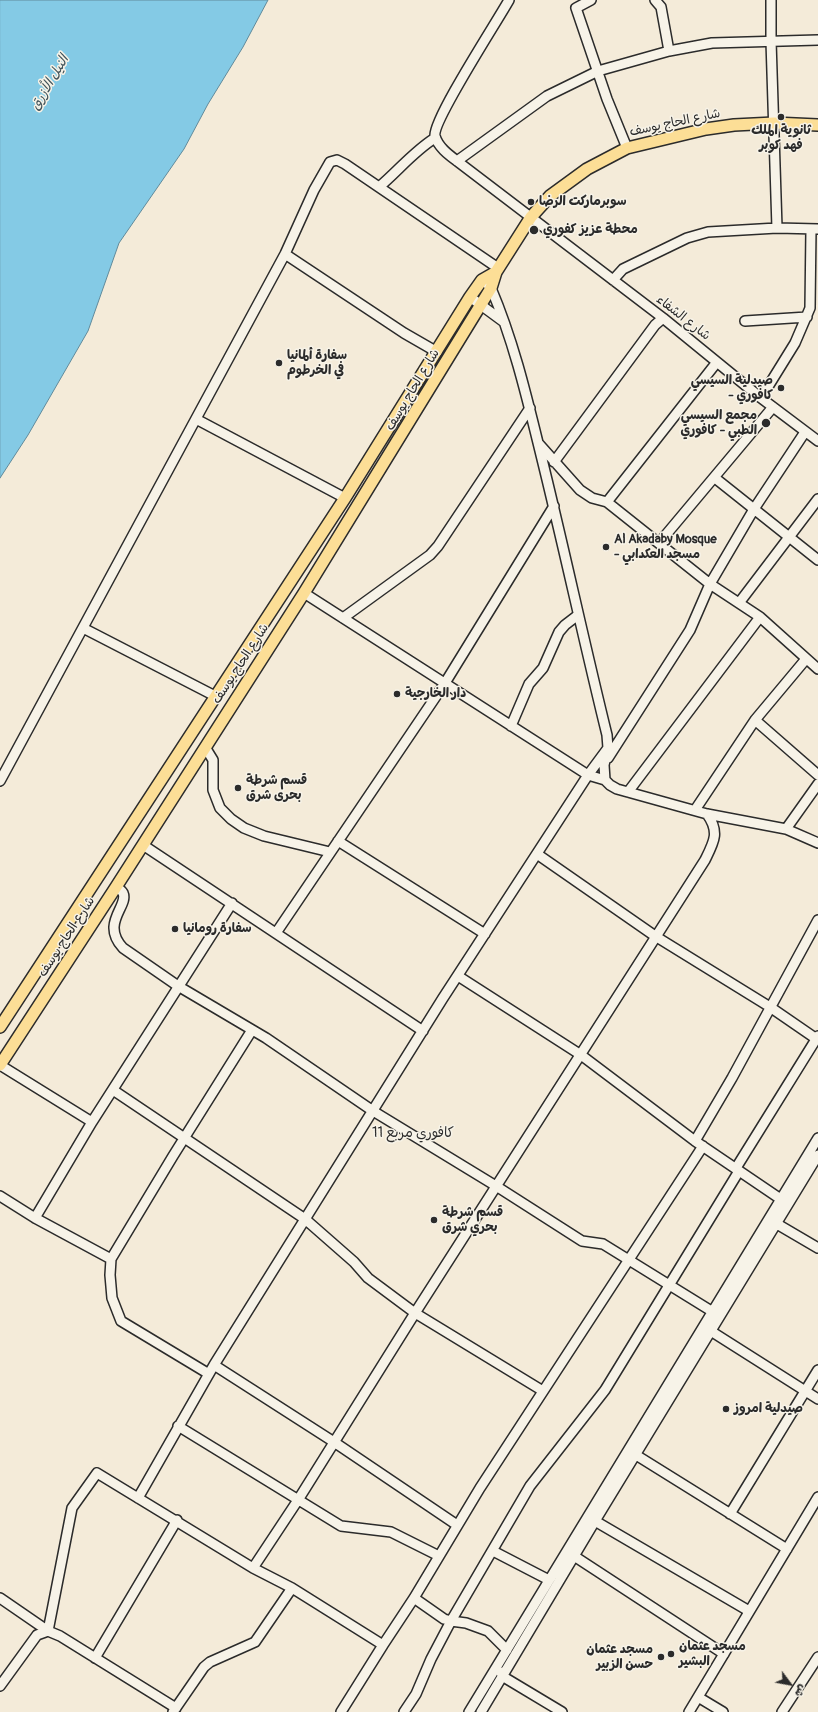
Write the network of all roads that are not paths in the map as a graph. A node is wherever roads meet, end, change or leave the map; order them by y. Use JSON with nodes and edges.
{"nodes":[{"id":1,"x":510,"y":0,"type":"edge"},
{"id":2,"x":590,"y":0,"type":"edge"},
{"id":3,"x":655,"y":0,"type":"edge"},
{"id":4,"x":771,"y":0,"type":"edge"},
{"id":5,"x":574,"y":4,"type":"edge"},
{"id":6,"x":818,"y":40,"type":"edge"},
{"id":7,"x":771,"y":41,"type":"junction"},
{"id":8,"x":669,"y":51,"type":"junction"},
{"id":9,"x":598,"y":71,"type":"junction"},
{"id":10,"x":774,"y":122,"type":"junction"},
{"id":11,"x":818,"y":125,"type":"edge"},
{"id":12,"x":436,"y":138,"type":"junction"},
{"id":13,"x":627,"y":148,"type":"junction"},
{"id":14,"x":457,"y":161,"type":"junction"},
{"id":15,"x":379,"y":187,"type":"junction"},
{"id":16,"x":531,"y":217,"type":"junction"},
{"id":17,"x":777,"y":228,"type":"junction"},
{"id":18,"x":815,"y":229,"type":"edge"},
{"id":19,"x":285,"y":254,"type":"junction"},
{"id":20,"x":497,"y":270,"type":"junction"},
{"id":21,"x":482,"y":280,"type":"junction"},
{"id":22,"x":612,"y":280,"type":"junction"},
{"id":23,"x":491,"y":288,"type":"junction"},
{"id":24,"x":470,"y":297,"type":"junction"},
{"id":25,"x":481,"y":304,"type":"junction"},
{"id":26,"x":663,"y":318,"type":"junction"},
{"id":27,"x":807,"y":318,"type":"junction"},
{"id":28,"x":745,"y":321,"type":"dead end"},
{"id":29,"x":505,"y":323,"type":"junction"},
{"id":30,"x":437,"y":352,"type":"junction"},
{"id":31,"x":718,"y":362,"type":"junction"},
{"id":32,"x":761,"y":398,"type":"junction"},
{"id":33,"x":773,"y":407,"type":"junction"},
{"id":34,"x":530,"y":408,"type":"junction"},
{"id":35,"x":196,"y":419,"type":"junction"},
{"id":36,"x":805,"y":432,"type":"junction"},
{"id":37,"x":538,"y":442,"type":"junction"},
{"id":38,"x":818,"y":442,"type":"edge"},
{"id":39,"x":554,"y":462,"type":"junction"},
{"id":40,"x":715,"y":478,"type":"junction"},
{"id":41,"x":345,"y":498,"type":"junction"},
{"id":42,"x":818,"y":499,"type":"edge"},
{"id":43,"x":607,"y":502,"type":"junction"},
{"id":44,"x":554,"y":506,"type":"junction"},
{"id":45,"x":754,"y":509,"type":"junction"},
{"id":46,"x":789,"y":537,"type":"junction"},
{"id":47,"x":659,"y":543,"type":"junction"},
{"id":48,"x":818,"y":560,"type":"edge"},
{"id":49,"x":710,"y":584,"type":"junction"},
{"id":50,"x":304,"y":593,"type":"junction"},
{"id":51,"x":739,"y":603,"type":"junction"},
{"id":52,"x":578,"y":615,"type":"junction"},
{"id":53,"x":760,"y":617,"type":"junction"},
{"id":54,"x":343,"y":618,"type":"junction"},
{"id":55,"x":83,"y":628,"type":"junction"},
{"id":56,"x":806,"y":659,"type":"junction"},
{"id":57,"x":818,"y":669,"type":"edge"},
{"id":58,"x":445,"y":683,"type":"junction"},
{"id":59,"x":214,"y":696,"type":"junction"},
{"id":60,"x":755,"y":720,"type":"junction"},
{"id":61,"x":511,"y":726,"type":"junction"},
{"id":62,"x":188,"y":738,"type":"junction"},
{"id":63,"x":204,"y":747,"type":"junction"},
{"id":64,"x":608,"y":748,"type":"junction"},
{"id":65,"x":604,"y":765,"type":"junction"},
{"id":66,"x":588,"y":775,"type":"junction"},
{"id":67,"x":818,"y":775,"type":"edge"},
{"id":68,"x":605,"y":780,"type":"junction"},
{"id":69,"x":0,"y":781,"type":"edge"},
{"id":70,"x":818,"y":784,"type":"edge"},
{"id":71,"x":628,"y":792,"type":"junction"},
{"id":72,"x":695,"y":810,"type":"junction"},
{"id":73,"x":707,"y":814,"type":"junction"},
{"id":74,"x":786,"y":829,"type":"junction"},
{"id":75,"x":338,"y":841,"type":"junction"},
{"id":76,"x":818,"y":843,"type":"edge"},
{"id":77,"x":143,"y":845,"type":"junction"},
{"id":78,"x":330,"y":852,"type":"junction"},
{"id":79,"x":537,"y":854,"type":"junction"},
{"id":80,"x":116,"y":887,"type":"junction"},
{"id":81,"x":232,"y":903,"type":"junction"},
{"id":82,"x":818,"y":920,"type":"edge"},
{"id":83,"x":276,"y":933,"type":"junction"},
{"id":84,"x":485,"y":934,"type":"junction"},
{"id":85,"x":655,"y":936,"type":"junction"},
{"id":86,"x":458,"y":976,"type":"junction"},
{"id":87,"x":178,"y":986,"type":"junction"},
{"id":88,"x":770,"y":1006,"type":"junction"},
{"id":89,"x":0,"y":1027,"type":"edge"},
{"id":90,"x":252,"y":1030,"type":"junction"},
{"id":91,"x":423,"y":1031,"type":"junction"},
{"id":92,"x":817,"y":1038,"type":"edge"},
{"id":93,"x":581,"y":1055,"type":"junction"},
{"id":94,"x":0,"y":1065,"type":"edge"},
{"id":95,"x":112,"y":1090,"type":"junction"},
{"id":96,"x":373,"y":1111,"type":"junction"},
{"id":97,"x":92,"y":1122,"type":"junction"},
{"id":98,"x":185,"y":1138,"type":"junction"},
{"id":99,"x":818,"y":1138,"type":"edge"},
{"id":100,"x":699,"y":1144,"type":"junction"},
{"id":101,"x":818,"y":1155,"type":"edge"},
{"id":102,"x":738,"y":1170,"type":"junction"},
{"id":103,"x":496,"y":1186,"type":"junction"},
{"id":104,"x":0,"y":1196,"type":"edge"},
{"id":105,"x":782,"y":1200,"type":"junction"},
{"id":106,"x":35,"y":1218,"type":"junction"},
{"id":107,"x":305,"y":1220,"type":"junction"},
{"id":108,"x":777,"y":1224,"type":"junction"},
{"id":109,"x":818,"y":1248,"type":"edge"},
{"id":110,"x":111,"y":1259,"type":"junction"},
{"id":111,"x":629,"y":1260,"type":"junction"},
{"id":112,"x":670,"y":1285,"type":"junction"},
{"id":113,"x":713,"y":1312,"type":"junction"},
{"id":114,"x":415,"y":1313,"type":"junction"},
{"id":115,"x":708,"y":1329,"type":"junction"},
{"id":116,"x":214,"y":1365,"type":"junction"},
{"id":117,"x":818,"y":1370,"type":"edge"},
{"id":118,"x":209,"y":1374,"type":"junction"},
{"id":119,"x":543,"y":1391,"type":"junction"},
{"id":120,"x":806,"y":1391,"type":"junction"},
{"id":121,"x":818,"y":1399,"type":"edge"},
{"id":122,"x":178,"y":1426,"type":"junction"},
{"id":123,"x":334,"y":1442,"type":"junction"},
{"id":124,"x":636,"y":1455,"type":"junction"},
{"id":125,"x":818,"y":1497,"type":"edge"},
{"id":126,"x":138,"y":1498,"type":"junction"},
{"id":127,"x":298,"y":1500,"type":"junction"},
{"id":128,"x":730,"y":1514,"type":"junction"},
{"id":129,"x":176,"y":1520,"type":"junction"},
{"id":130,"x":595,"y":1521,"type":"junction"},
{"id":131,"x":457,"y":1525,"type":"junction"},
{"id":132,"x":571,"y":1543,"type":"junction"},
{"id":133,"x":787,"y":1549,"type":"junction"},
{"id":134,"x":493,"y":1551,"type":"junction"},
{"id":135,"x":439,"y":1556,"type":"junction"},
{"id":136,"x":574,"y":1556,"type":"junction"},
{"id":137,"x":253,"y":1568,"type":"junction"},
{"id":138,"x":549,"y":1580,"type":"junction"},
{"id":139,"x":292,"y":1588,"type":"junction"},
{"id":140,"x":0,"y":1598,"type":"edge"},
{"id":141,"x":414,"y":1598,"type":"junction"},
{"id":142,"x":749,"y":1611,"type":"junction"},
{"id":143,"x":451,"y":1621,"type":"junction"},
{"id":144,"x":48,"y":1631,"type":"junction"},
{"id":145,"x":382,"y":1645,"type":"junction"},
{"id":146,"x":507,"y":1650,"type":"junction"},
{"id":147,"x":724,"y":1654,"type":"junction"},
{"id":148,"x":818,"y":1657,"type":"edge"},
{"id":149,"x":95,"y":1658,"type":"junction"},
{"id":150,"x":499,"y":1663,"type":"junction"},
{"id":151,"x":502,"y":1676,"type":"junction"},
{"id":152,"x":0,"y":1686,"type":"edge"},
{"id":153,"x":698,"y":1697,"type":"junction"},
{"id":154,"x":175,"y":1710,"type":"edge"},
{"id":155,"x":340,"y":1712,"type":"edge"},
{"id":156,"x":404,"y":1712,"type":"edge"},
{"id":157,"x":469,"y":1712,"type":"edge"},
{"id":158,"x":481,"y":1712,"type":"edge"},
{"id":159,"x":562,"y":1712,"type":"edge"},
{"id":160,"x":689,"y":1712,"type":"edge"},
{"id":161,"x":722,"y":1712,"type":"edge"},
{"id":162,"x":782,"y":1712,"type":"edge"}],
"edges":[{"from":1,"to":12,"type":"street"},
{"from":2,"to":5,"type":"street"},
{"from":3,"to":8,"type":"street"},
{"from":4,"to":7,"type":"street"},
{"from":5,"to":9,"type":"street"},
{"from":6,"to":7,"type":"street"},
{"from":7,"to":8,"type":"street"},
{"from":7,"to":10,"type":"street"},
{"from":8,"to":9,"type":"street"},
{"from":9,"to":13,"type":"street"},
{"from":9,"to":14,"type":"street"},
{"from":10,"to":11,"type":"main road","name":"شارع الحاج يوسف"},
{"from":10,"to":13,"type":"main road","name":"شارع الحاج يوسف"},
{"from":10,"to":17,"type":"street"},
{"from":12,"to":14,"type":"street","name":"شارع الشفاء"},
{"from":12,"to":15,"type":"street"},
{"from":13,"to":16,"type":"main road","name":"شارع الحاج يوسف"},
{"from":14,"to":16,"type":"street","name":"شارع الشفاء"},
{"from":15,"to":19,"type":"street"},
{"from":15,"to":20,"type":"street"},
{"from":16,"to":20,"type":"main road","name":"شارع الحاج يوسف"},
{"from":16,"to":22,"type":"street","name":"شارع الشفاء"},
{"from":17,"to":18,"type":"street"},
{"from":17,"to":22,"type":"street"},
{"from":18,"to":27,"type":"street"},
{"from":19,"to":30,"type":"street"},
{"from":19,"to":35,"type":"street"},
{"from":20,"to":21,"type":"main road","name":"شارع الحاج يوسف"},
{"from":20,"to":23,"type":"main road","name":"شارع الحاج يوسف"},
{"from":21,"to":23,"type":"street"},
{"from":21,"to":24,"type":"main road","name":"شارع الحاج يوسف"},
{"from":22,"to":26,"type":"street","name":"شارع الشفاء"},
{"from":23,"to":25,"type":"main road","name":"شارع الحاج يوسف"},
{"from":23,"to":29,"type":"street"},
{"from":24,"to":25,"type":"street"},
{"from":24,"to":30,"type":"main road","name":"شارع الحاج يوسف"},
{"from":25,"to":29,"type":"street"},
{"from":25,"to":50,"type":"main road","name":"شارع الحاج يوسف"},
{"from":26,"to":31,"type":"street","name":"شارع الشفاء"},
{"from":26,"to":39,"type":"street"},
{"from":27,"to":28,"type":"street"},
{"from":27,"to":32,"type":"street"},
{"from":29,"to":34,"type":"street"},
{"from":30,"to":41,"type":"main road","name":"شارع الحاج يوسف"},
{"from":31,"to":32,"type":"street","name":"شارع الشفاء"},
{"from":31,"to":43,"type":"street"},
{"from":32,"to":33,"type":"street","name":"شارع الشفاء"},
{"from":33,"to":36,"type":"street","name":"شارع الشفاء"},
{"from":33,"to":40,"type":"street"},
{"from":34,"to":37,"type":"street"},
{"from":34,"to":54,"type":"street"},
{"from":35,"to":41,"type":"street"},
{"from":35,"to":55,"type":"street"},
{"from":36,"to":38,"type":"street","name":"شارع الشفاء"},
{"from":36,"to":45,"type":"street"},
{"from":37,"to":39,"type":"street"},
{"from":37,"to":44,"type":"street"},
{"from":39,"to":43,"type":"street"},
{"from":40,"to":45,"type":"street"},
{"from":40,"to":47,"type":"street"},
{"from":41,"to":59,"type":"main road","name":"شارع الحاج يوسف"},
{"from":42,"to":46,"type":"street"},
{"from":43,"to":47,"type":"street"},
{"from":44,"to":52,"type":"street"},
{"from":44,"to":58,"type":"street"},
{"from":45,"to":46,"type":"street"},
{"from":45,"to":49,"type":"street"},
{"from":46,"to":48,"type":"street"},
{"from":46,"to":51,"type":"street"},
{"from":47,"to":49,"type":"street"},
{"from":49,"to":51,"type":"street"},
{"from":49,"to":65,"type":"street"},
{"from":50,"to":54,"type":"street"},
{"from":50,"to":63,"type":"main road","name":"شارع الحاج يوسف"},
{"from":51,"to":53,"type":"street"},
{"from":52,"to":61,"type":"street"},
{"from":52,"to":64,"type":"street"},
{"from":53,"to":56,"type":"street"},
{"from":53,"to":71,"type":"street"},
{"from":54,"to":58,"type":"street"},
{"from":55,"to":59,"type":"street"},
{"from":55,"to":69,"type":"street"},
{"from":56,"to":57,"type":"street"},
{"from":56,"to":60,"type":"street"},
{"from":58,"to":61,"type":"street"},
{"from":58,"to":75,"type":"street"},
{"from":59,"to":62,"type":"main road","name":"شارع الحاج يوسف"},
{"from":60,"to":67,"type":"street"},
{"from":60,"to":72,"type":"street"},
{"from":61,"to":66,"type":"street"},
{"from":62,"to":63,"type":"main road"},
{"from":62,"to":89,"type":"main road","name":"شارع الحاج يوسف"},
{"from":63,"to":77,"type":"main road","name":"شارع الحاج يوسف"},
{"from":63,"to":78,"type":"street"},
{"from":64,"to":65,"type":"street"},
{"from":64,"to":66,"type":"street"},
{"from":65,"to":68,"type":"street"},
{"from":66,"to":68,"type":"street"},
{"from":66,"to":79,"type":"street"},
{"from":68,"to":71,"type":"street"},
{"from":70,"to":74,"type":"street"},
{"from":71,"to":72,"type":"street"},
{"from":72,"to":73,"type":"street"},
{"from":73,"to":74,"type":"street"},
{"from":73,"to":85,"type":"street"},
{"from":74,"to":76,"type":"street"},
{"from":75,"to":78,"type":"street"},
{"from":75,"to":84,"type":"street"},
{"from":77,"to":80,"type":"main road","name":"شارع الحاج يوسف"},
{"from":77,"to":81,"type":"street"},
{"from":78,"to":83,"type":"street"},
{"from":79,"to":84,"type":"street"},
{"from":79,"to":85,"type":"street"},
{"from":80,"to":87,"type":"street"},
{"from":80,"to":94,"type":"main road","name":"شارع الحاج يوسف"},
{"from":81,"to":83,"type":"street"},
{"from":81,"to":87,"type":"street"},
{"from":82,"to":88,"type":"street"},
{"from":83,"to":91,"type":"street"},
{"from":84,"to":86,"type":"street"},
{"from":85,"to":88,"type":"street"},
{"from":85,"to":93,"type":"street"},
{"from":86,"to":91,"type":"street"},
{"from":86,"to":93,"type":"street"},
{"from":87,"to":90,"type":"street"},
{"from":87,"to":95,"type":"street"},
{"from":88,"to":92,"type":"street"},
{"from":88,"to":100,"type":"street"},
{"from":90,"to":96,"type":"street"},
{"from":90,"to":98,"type":"street"},
{"from":91,"to":96,"type":"street"},
{"from":92,"to":102,"type":"street"},
{"from":93,"to":100,"type":"street"},
{"from":93,"to":103,"type":"street"},
{"from":94,"to":97,"type":"street"},
{"from":95,"to":97,"type":"street"},
{"from":95,"to":98,"type":"street"},
{"from":96,"to":103,"type":"street"},
{"from":96,"to":107,"type":"street"},
{"from":97,"to":106,"type":"street"},
{"from":98,"to":107,"type":"street"},
{"from":98,"to":110,"type":"street"},
{"from":99,"to":105,"type":"street"},
{"from":100,"to":102,"type":"street"},
{"from":100,"to":111,"type":"street"},
{"from":101,"to":108,"type":"street"},
{"from":102,"to":105,"type":"street"},
{"from":102,"to":112,"type":"street"},
{"from":103,"to":111,"type":"street"},
{"from":103,"to":114,"type":"street"},
{"from":104,"to":106,"type":"street"},
{"from":105,"to":113,"type":"street"},
{"from":106,"to":110,"type":"street"},
{"from":107,"to":114,"type":"street"},
{"from":107,"to":116,"type":"street"},
{"from":108,"to":109,"type":"street"},
{"from":108,"to":115,"type":"street"},
{"from":110,"to":118,"type":"street"},
{"from":111,"to":112,"type":"street"},
{"from":111,"to":119,"type":"street"},
{"from":112,"to":113,"type":"street"},
{"from":112,"to":134,"type":"street"},
{"from":113,"to":115,"type":"street"},
{"from":114,"to":119,"type":"street"},
{"from":114,"to":123,"type":"street"},
{"from":115,"to":120,"type":"street"},
{"from":115,"to":124,"type":"street"},
{"from":115,"to":132,"type":"street"},
{"from":116,"to":118,"type":"street"},
{"from":116,"to":123,"type":"street"},
{"from":117,"to":120,"type":"street"},
{"from":118,"to":122,"type":"street"},
{"from":119,"to":131,"type":"street"},
{"from":120,"to":121,"type":"street"},
{"from":120,"to":128,"type":"street"},
{"from":122,"to":126,"type":"street"},
{"from":122,"to":127,"type":"street"},
{"from":123,"to":127,"type":"street"},
{"from":123,"to":131,"type":"street"},
{"from":124,"to":128,"type":"street"},
{"from":124,"to":130,"type":"street"},
{"from":125,"to":133,"type":"street"},
{"from":126,"to":129,"type":"street"},
{"from":126,"to":144,"type":"street"},
{"from":127,"to":135,"type":"street"},
{"from":127,"to":137,"type":"street"},
{"from":128,"to":133,"type":"street"},
{"from":129,"to":137,"type":"street"},
{"from":129,"to":149,"type":"street"},
{"from":130,"to":136,"type":"street"},
{"from":130,"to":142,"type":"street"},
{"from":131,"to":135,"type":"street"},
{"from":132,"to":136,"type":"street"},
{"from":132,"to":138,"type":"street"},
{"from":133,"to":142,"type":"street"},
{"from":134,"to":138,"type":"street"},
{"from":134,"to":143,"type":"street"},
{"from":135,"to":141,"type":"street"},
{"from":136,"to":147,"type":"street"},
{"from":136,"to":151,"type":"street"},
{"from":137,"to":139,"type":"street"},
{"from":138,"to":146,"type":"street"},
{"from":139,"to":145,"type":"street"},
{"from":139,"to":154,"type":"street"},
{"from":140,"to":144,"type":"street"},
{"from":141,"to":143,"type":"street"},
{"from":141,"to":145,"type":"street"},
{"from":142,"to":147,"type":"street"},
{"from":143,"to":146,"type":"street"},
{"from":143,"to":156,"type":"street"},
{"from":144,"to":149,"type":"street"},
{"from":144,"to":152,"type":"street"},
{"from":145,"to":155,"type":"street"},
{"from":146,"to":150,"type":"street"},
{"from":147,"to":153,"type":"street"},
{"from":148,"to":162,"type":"street"},
{"from":149,"to":154,"type":"street"},
{"from":150,"to":151,"type":"street"},
{"from":150,"to":157,"type":"street"},
{"from":151,"to":158,"type":"street"},
{"from":151,"to":159,"type":"street"},
{"from":153,"to":160,"type":"street"},
{"from":153,"to":161,"type":"street"}]}
